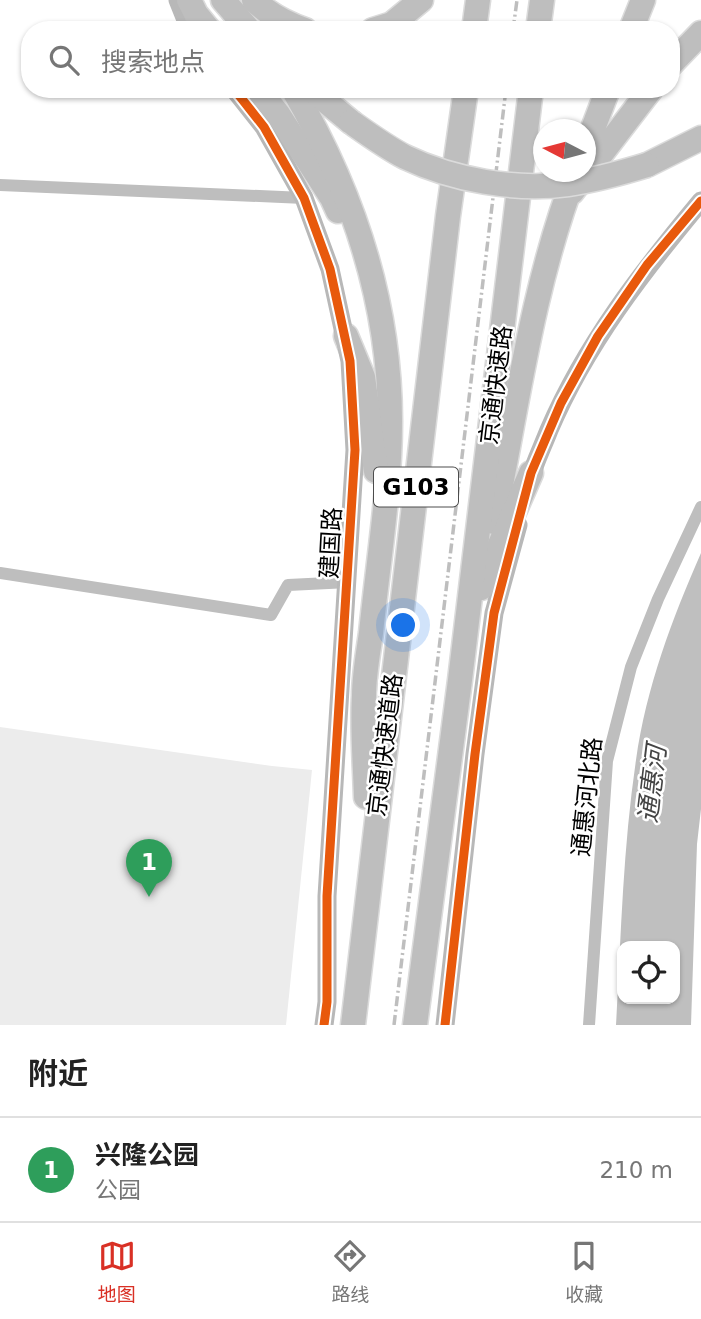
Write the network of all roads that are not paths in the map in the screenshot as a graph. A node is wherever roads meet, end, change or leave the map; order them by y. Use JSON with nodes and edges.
{"nodes":[{"id":1,"x":178,"y":0,"type":"edge"},
{"id":2,"x":189,"y":0,"type":"edge"},
{"id":3,"x":223,"y":0,"type":"edge"},
{"id":4,"x":421,"y":0,"type":"edge"},
{"id":5,"x":478,"y":0,"type":"edge"},
{"id":6,"x":542,"y":0,"type":"edge"},
{"id":7,"x":642,"y":0,"type":"edge"},
{"id":8,"x":249,"y":20,"type":"edge"},
{"id":9,"x":186,"y":21,"type":"edge"},
{"id":10,"x":202,"y":21,"type":"edge"},
{"id":11,"x":283,"y":21,"type":"edge"},
{"id":12,"x":395,"y":21,"type":"edge"},
{"id":13,"x":475,"y":21,"type":"edge"},
{"id":14,"x":539,"y":21,"type":"edge"},
{"id":15,"x":634,"y":21,"type":"edge"},
{"id":16,"x":701,"y":33,"type":"edge"},
{"id":17,"x":680,"y":55,"type":"edge"},
{"id":18,"x":241,"y":98,"type":"edge"},
{"id":19,"x":265,"y":98,"type":"edge"},
{"id":20,"x":298,"y":98,"type":"edge"},
{"id":21,"x":322,"y":98,"type":"edge"},
{"id":22,"x":465,"y":98,"type":"edge"},
{"id":23,"x":530,"y":98,"type":"edge"},
{"id":24,"x":605,"y":98,"type":"edge"},
{"id":25,"x":644,"y":98,"type":"edge"},
{"id":26,"x":596,"y":121,"type":"edge"},
{"id":27,"x":701,"y":138,"type":"edge"},
{"id":28,"x":572,"y":182,"type":"edge"},
{"id":29,"x":0,"y":185,"type":"edge"},
{"id":30,"x":304,"y":198,"type":"junction"},
{"id":31,"x":701,"y":201,"type":"edge"},
{"id":32,"x":563,"y":204,"type":"junction"},
{"id":33,"x":378,"y":303,"type":"junction"},
{"id":34,"x":346,"y":336,"type":"junction"},
{"id":35,"x":531,"y":472,"type":"junction"},
{"id":36,"x":701,"y":507,"type":"edge"},
{"id":37,"x":382,"y":534,"type":"junction"},
{"id":38,"x":0,"y":573,"type":"edge"},
{"id":39,"x":349,"y":582,"type":"junction"},
{"id":40,"x":481,"y":588,"type":"junction"},
{"id":41,"x":460,"y":680,"type":"junction"},
{"id":42,"x":368,"y":885,"type":"junction"},
{"id":43,"x":324,"y":1025,"type":"edge"},
{"id":44,"x":353,"y":1025,"type":"edge"},
{"id":45,"x":416,"y":1025,"type":"edge"},
{"id":46,"x":445,"y":1025,"type":"edge"},
{"id":47,"x":589,"y":1025,"type":"edge"}],
"edges":[{"from":1,"to":9,"type":"main road"},
{"from":2,"to":10,"type":"highway"},
{"from":3,"to":8,"type":"highway"},
{"from":4,"to":12,"type":"highway"},
{"from":5,"to":13,"type":"highway"},
{"from":6,"to":14,"type":"highway"},
{"from":7,"to":15,"type":"highway"},
{"from":8,"to":11,"type":"highway"},
{"from":16,"to":17,"type":"highway"},
{"from":18,"to":30,"type":"main road","name":"建国路"},
{"from":19,"to":33,"type":"highway"},
{"from":20,"to":33,"type":"highway"},
{"from":21,"to":27,"type":"highway","bridge":true},
{"from":22,"to":42,"type":"highway","name":"京通快速道路","number":"G103"},
{"from":23,"to":41,"type":"highway","name":"京通快速路","number":"G103"},
{"from":24,"to":26,"type":"highway"},
{"from":25,"to":32,"type":"highway"},
{"from":28,"to":32,"type":"highway"},
{"from":29,"to":30,"type":"street"},
{"from":30,"to":34,"type":"main road","name":"建国路"},
{"from":31,"to":35,"type":"main road"},
{"from":32,"to":40,"type":"highway"},
{"from":33,"to":37,"type":"highway"},
{"from":34,"to":37,"type":"highway"},
{"from":34,"to":39,"type":"main road","name":"建国路"},
{"from":35,"to":40,"type":"highway"},
{"from":35,"to":46,"type":"main road"},
{"from":36,"to":47,"type":"street","name":"通惠河北路"},
{"from":37,"to":42,"type":"highway"},
{"from":38,"to":39,"type":"street"},
{"from":39,"to":43,"type":"main road","name":"建国路"},
{"from":40,"to":41,"type":"highway"},
{"from":41,"to":45,"type":"highway","number":"G103"},
{"from":42,"to":44,"type":"highway","name":"京通快速道路","number":"G103"}]}
